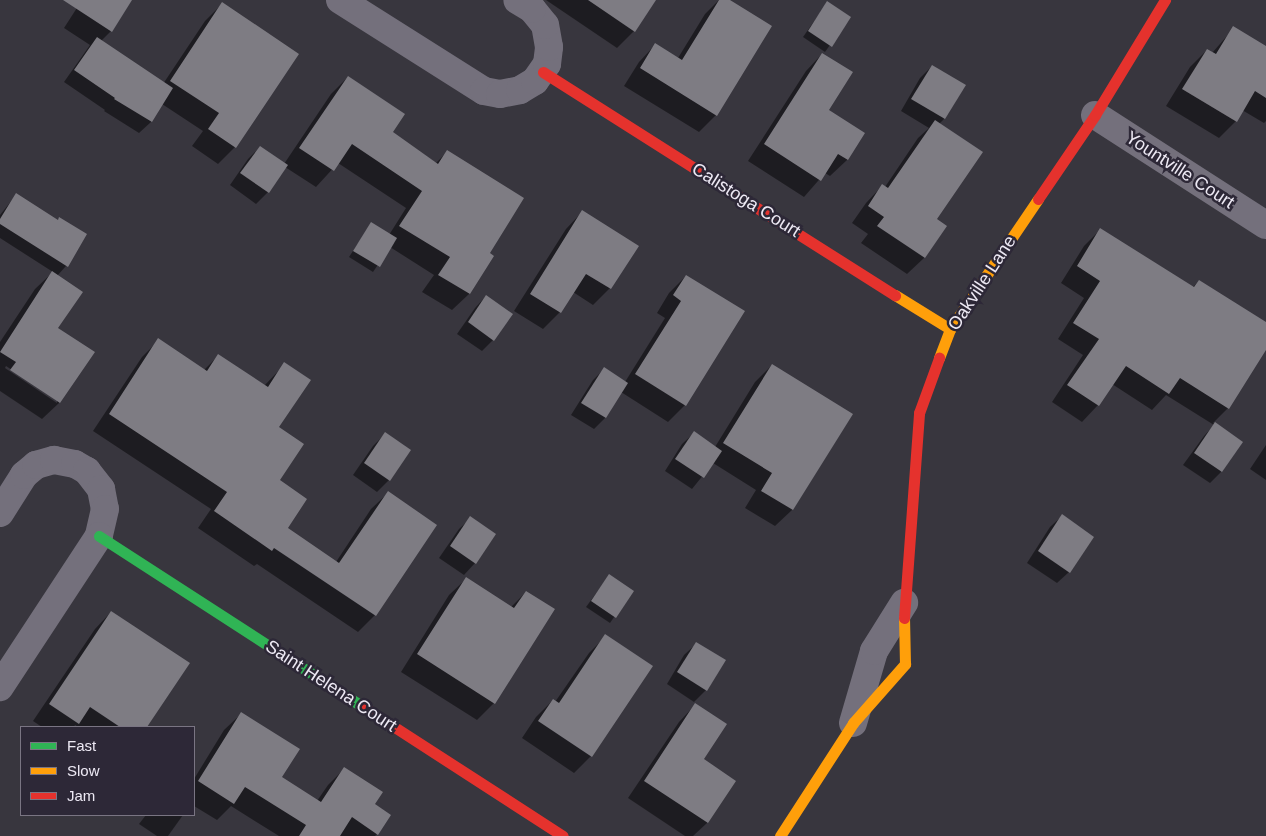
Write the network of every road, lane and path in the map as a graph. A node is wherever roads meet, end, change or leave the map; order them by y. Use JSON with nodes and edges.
{"nodes":[{"id":1,"x":340,"y":0,"type":"edge"},
{"id":2,"x":517,"y":0,"type":"edge"},
{"id":3,"x":1165,"y":0,"type":"edge"},
{"id":4,"x":543,"y":72,"type":"junction"},
{"id":5,"x":1095,"y":115,"type":"junction"},
{"id":6,"x":1266,"y":225,"type":"edge"},
{"id":7,"x":950,"y":328,"type":"junction"},
{"id":8,"x":0,"y":513,"type":"edge"},
{"id":9,"x":99,"y":536,"type":"junction"},
{"id":10,"x":904,"y":603,"type":"joint"},
{"id":11,"x":0,"y":687,"type":"edge"},
{"id":12,"x":853,"y":723,"type":"joint"},
{"id":13,"x":563,"y":836,"type":"edge"},
{"id":14,"x":780,"y":836,"type":"edge"}],
"edges":[{"from":1,"to":4,"type":"street"},
{"from":2,"to":4,"type":"street"},
{"from":3,"to":5,"type":"street","name":"Oakville Lane"},
{"from":4,"to":7,"type":"street","name":"Calistoga Court"},
{"from":5,"to":6,"type":"street","name":"Yountville Court"},
{"from":5,"to":7,"type":"street","name":"Oakville Lane"},
{"from":7,"to":10,"type":"street","name":"Oakville Lane"},
{"from":8,"to":9,"type":"street"},
{"from":9,"to":11,"type":"street"},
{"from":9,"to":13,"type":"street","name":"Saint Helena Court"},
{"from":10,"to":12,"type":"street","name":"Oakville Lane"},
{"from":12,"to":14,"type":"street","name":"Oakville Lane"}]}
